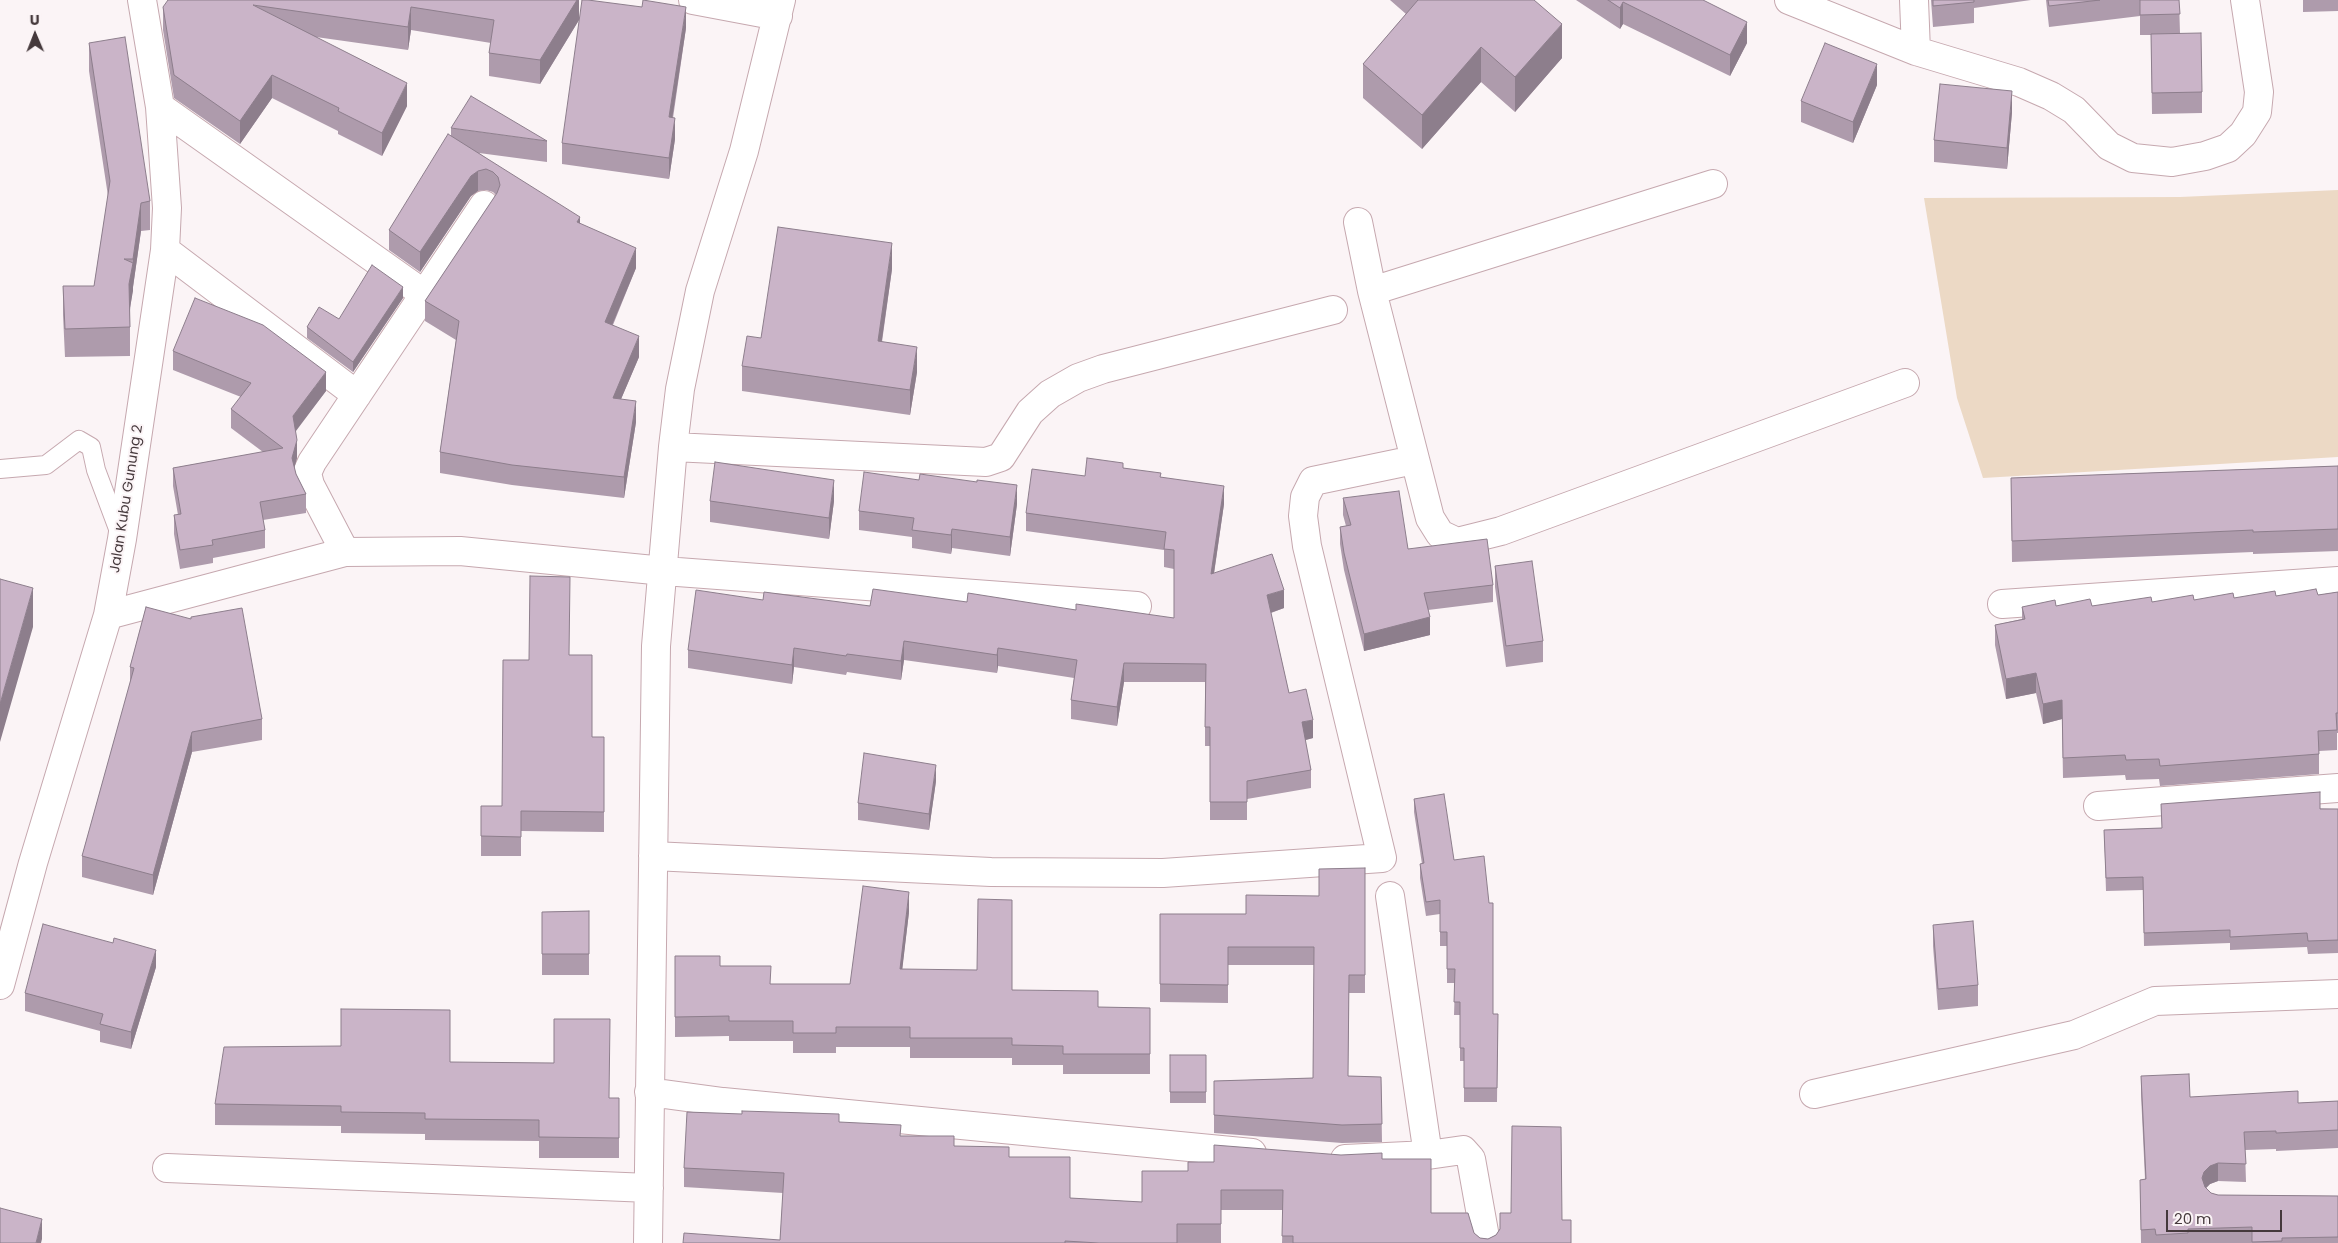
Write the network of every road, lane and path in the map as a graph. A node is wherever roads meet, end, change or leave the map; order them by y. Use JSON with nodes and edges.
{"nodes":[{"id":1,"x":142,"y":0,"type":"edge"},
{"id":2,"x":694,"y":0,"type":"edge"},
{"id":3,"x":1789,"y":0,"type":"edge"},
{"id":4,"x":1914,"y":0,"type":"edge"},
{"id":5,"x":2245,"y":0,"type":"edge"},
{"id":6,"x":779,"y":8,"type":"edge"},
{"id":7,"x":1916,"y":52,"type":"junction"},
{"id":8,"x":160,"y":106,"type":"junction"},
{"id":9,"x":1714,"y":184,"type":"dead end"},
{"id":10,"x":484,"y":205,"type":"dead end"},
{"id":11,"x":1358,"y":222,"type":"dead end"},
{"id":12,"x":165,"y":250,"type":"junction"},
{"id":13,"x":1372,"y":291,"type":"junction"},
{"id":14,"x":424,"y":294,"type":"junction"},
{"id":15,"x":1333,"y":310,"type":"dead end"},
{"id":16,"x":1905,"y":383,"type":"dead end"},
{"id":17,"x":357,"y":395,"type":"junction"},
{"id":18,"x":673,"y":447,"type":"junction"},
{"id":19,"x":1414,"y":460,"type":"junction"},
{"id":20,"x":0,"y":469,"type":"edge"},
{"id":21,"x":122,"y":539,"type":"junction"},
{"id":22,"x":345,"y":552,"type":"junction"},
{"id":23,"x":664,"y":571,"type":"junction"},
{"id":24,"x":2338,"y":581,"type":"edge"},
{"id":25,"x":2002,"y":604,"type":"dead end"},
{"id":26,"x":1138,"y":606,"type":"dead end"},
{"id":27,"x":108,"y":615,"type":"junction"},
{"id":28,"x":2338,"y":788,"type":"edge"},
{"id":29,"x":2098,"y":806,"type":"dead end"},
{"id":30,"x":652,"y":856,"type":"junction"},
{"id":31,"x":1390,"y":896,"type":"dead end"},
{"id":32,"x":0,"y":985,"type":"edge"},
{"id":33,"x":2338,"y":994,"type":"edge"},
{"id":34,"x":649,"y":1092,"type":"junction"},
{"id":35,"x":1814,"y":1094,"type":"dead end"},
{"id":36,"x":1275,"y":1155,"type":"edge"},
{"id":37,"x":1428,"y":1155,"type":"junction"},
{"id":38,"x":1323,"y":1158,"type":"edge"},
{"id":39,"x":167,"y":1168,"type":"dead end"},
{"id":40,"x":649,"y":1188,"type":"junction"},
{"id":41,"x":648,"y":1243,"type":"edge"},
{"id":42,"x":1486,"y":1243,"type":"edge"}],
"edges":[{"from":1,"to":8,"type":"street","name":"Jalan Kubu Gunung 2"},
{"from":2,"to":6,"type":"street"},
{"from":3,"to":7,"type":"street"},
{"from":4,"to":7,"type":"street"},
{"from":5,"to":7,"type":"street"},
{"from":6,"to":18,"type":"street"},
{"from":8,"to":12,"type":"street","name":"Jalan Kubu Gunung 2"},
{"from":8,"to":14,"type":"street"},
{"from":9,"to":13,"type":"street"},
{"from":10,"to":14,"type":"street"},
{"from":11,"to":13,"type":"street"},
{"from":12,"to":17,"type":"street"},
{"from":12,"to":21,"type":"street","name":"Jalan Kubu Gunung 2"},
{"from":13,"to":19,"type":"street"},
{"from":14,"to":17,"type":"street"},
{"from":15,"to":18,"type":"street"},
{"from":16,"to":19,"type":"street"},
{"from":17,"to":22,"type":"street"},
{"from":18,"to":23,"type":"street"},
{"from":19,"to":30,"type":"street"},
{"from":20,"to":21,"type":"lane"},
{"from":21,"to":27,"type":"street","name":"Jalan Kubu Gunung 2"},
{"from":22,"to":23,"type":"street"},
{"from":22,"to":27,"type":"street"},
{"from":23,"to":26,"type":"street"},
{"from":23,"to":30,"type":"street"},
{"from":24,"to":25,"type":"street"},
{"from":27,"to":32,"type":"street","name":"Jalan Kubu Gunung 2"},
{"from":28,"to":29,"type":"street"},
{"from":30,"to":34,"type":"street"},
{"from":31,"to":37,"type":"street"},
{"from":33,"to":35,"type":"street"},
{"from":34,"to":36,"type":"street"},
{"from":34,"to":40,"type":"street"},
{"from":37,"to":38,"type":"street"},
{"from":37,"to":42,"type":"street"},
{"from":39,"to":40,"type":"street"},
{"from":40,"to":41,"type":"street"}]}
